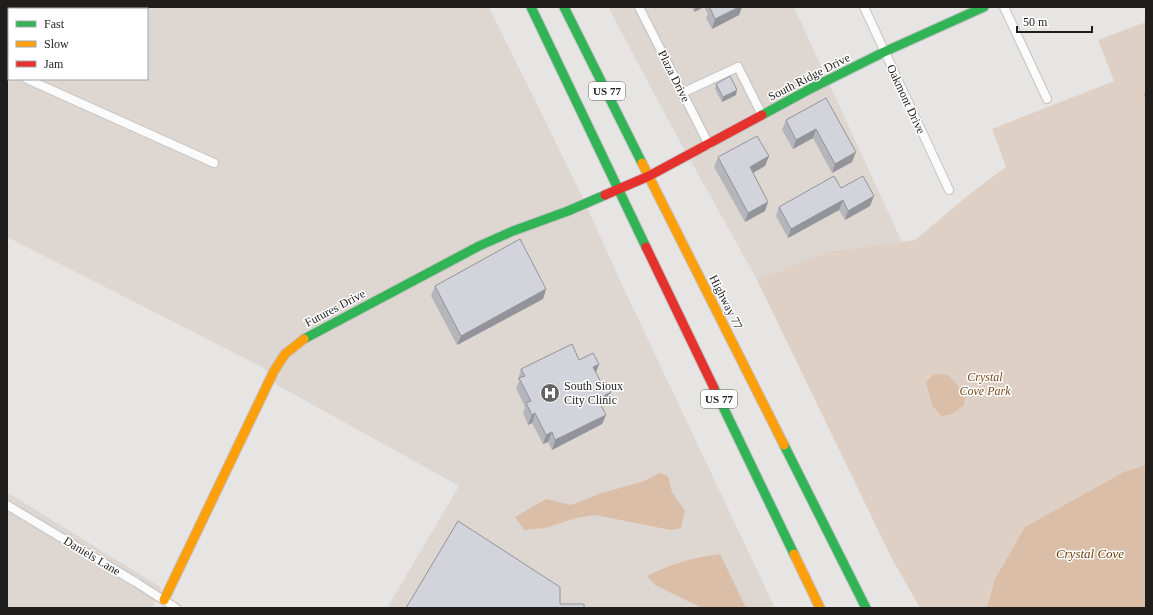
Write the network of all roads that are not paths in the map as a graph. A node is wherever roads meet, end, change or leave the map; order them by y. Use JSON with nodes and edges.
{"nodes":[{"id":1,"x":531,"y":7,"type":"edge"},
{"id":2,"x":564,"y":7,"type":"edge"},
{"id":3,"x":639,"y":7,"type":"edge"},
{"id":4,"x":864,"y":7,"type":"edge"},
{"id":5,"x":984,"y":7,"type":"edge"},
{"id":6,"x":1004,"y":7,"type":"edge"},
{"id":7,"x":884,"y":52,"type":"junction"},
{"id":8,"x":28,"y":80,"type":"edge"},
{"id":9,"x":682,"y":93,"type":"junction"},
{"id":10,"x":1047,"y":99,"type":"dead end"},
{"id":11,"x":762,"y":115,"type":"junction"},
{"id":12,"x":709,"y":144,"type":"junction"},
{"id":13,"x":214,"y":163,"type":"dead end"},
{"id":14,"x":649,"y":176,"type":"junction"},
{"id":15,"x":619,"y":189,"type":"junction"},
{"id":16,"x":949,"y":190,"type":"dead end"},
{"id":17,"x":7,"y":505,"type":"edge"},
{"id":18,"x":164,"y":600,"type":"junction"},
{"id":19,"x":176,"y":608,"type":"edge"},
{"id":20,"x":820,"y":608,"type":"edge"},
{"id":21,"x":866,"y":608,"type":"edge"}],
"edges":[{"from":1,"to":15,"type":"main road","number":"US 77"},
{"from":2,"to":14,"type":"main road","name":"Highway 77","number":"US 77"},
{"from":3,"to":9,"type":"street","name":"Plaza Drive"},
{"from":4,"to":7,"type":"street","name":"Oakmont Drive"},
{"from":5,"to":7,"type":"main road","name":"South Ridge Drive"},
{"from":6,"to":10,"type":"street"},
{"from":7,"to":11,"type":"main road","name":"South Ridge Drive"},
{"from":7,"to":16,"type":"street","name":"Oakmont Drive"},
{"from":8,"to":13,"type":"street"},
{"from":9,"to":11,"type":"street"},
{"from":9,"to":12,"type":"street","name":"Plaza Drive"},
{"from":11,"to":12,"type":"main road","name":"South Ridge Drive"},
{"from":12,"to":14,"type":"main road","name":"South Ridge Drive"},
{"from":14,"to":15,"type":"main road","name":"Futures Drive"},
{"from":14,"to":21,"type":"main road","name":"Highway 77","number":"US 77"},
{"from":15,"to":18,"type":"main road","name":"Futures Drive"},
{"from":15,"to":20,"type":"main road","number":"US 77"},
{"from":17,"to":18,"type":"street","name":"Daniels Lane"},
{"from":18,"to":19,"type":"street","name":"Daniels Lane"}]}
